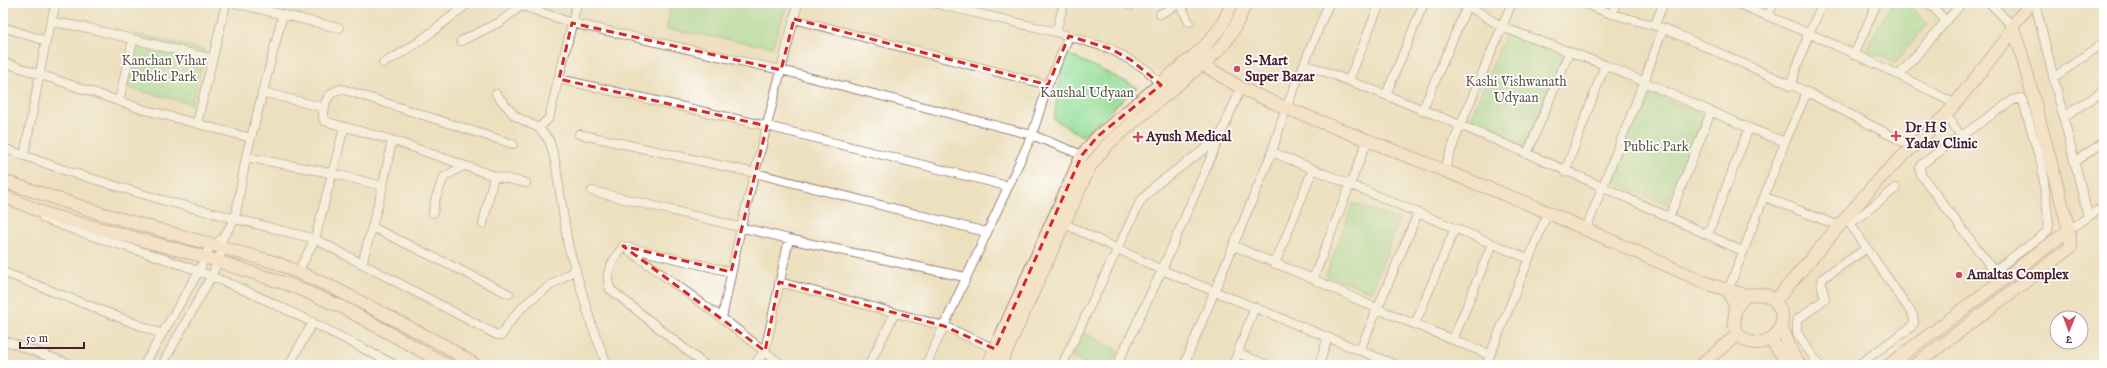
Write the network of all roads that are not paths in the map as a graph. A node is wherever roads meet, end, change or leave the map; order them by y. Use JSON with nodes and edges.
{"nodes":[{"id":1,"x":56,"y":3,"type":"edge"},
{"id":2,"x":226,"y":3,"type":"edge"},
{"id":3,"x":234,"y":3,"type":"edge"},
{"id":4,"x":469,"y":3,"type":"edge"},
{"id":5,"x":577,"y":3,"type":"edge"},
{"id":6,"x":798,"y":3,"type":"edge"},
{"id":7,"x":933,"y":3,"type":"edge"},
{"id":8,"x":1064,"y":3,"type":"edge"},
{"id":9,"x":1180,"y":3,"type":"edge"},
{"id":10,"x":1232,"y":3,"type":"edge"},
{"id":11,"x":1246,"y":3,"type":"edge"},
{"id":12,"x":1329,"y":3,"type":"edge"},
{"id":13,"x":1380,"y":3,"type":"edge"},
{"id":14,"x":1424,"y":3,"type":"edge"},
{"id":15,"x":1512,"y":3,"type":"edge"},
{"id":16,"x":1582,"y":3,"type":"edge"},
{"id":17,"x":1616,"y":3,"type":"edge"},
{"id":18,"x":1664,"y":3,"type":"edge"},
{"id":19,"x":1736,"y":3,"type":"edge"},
{"id":20,"x":1774,"y":3,"type":"edge"},
{"id":21,"x":1823,"y":3,"type":"edge"},
{"id":22,"x":1877,"y":3,"type":"edge"},
{"id":23,"x":1929,"y":3,"type":"edge"},
{"id":24,"x":1962,"y":3,"type":"edge"},
{"id":25,"x":1990,"y":3,"type":"edge"},
{"id":26,"x":2030,"y":3,"type":"edge"},
{"id":27,"x":2035,"y":3,"type":"edge"},
{"id":28,"x":518,"y":4,"type":"edge"},
{"id":29,"x":1466,"y":4,"type":"edge"},
{"id":30,"x":283,"y":14,"type":"junction"},
{"id":31,"x":1160,"y":14,"type":"dead end"},
{"id":32,"x":1612,"y":14,"type":"junction"},
{"id":33,"x":1768,"y":16,"type":"junction"},
{"id":34,"x":794,"y":19,"type":"junction"},
{"id":35,"x":1945,"y":20,"type":"junction"},
{"id":36,"x":53,"y":22,"type":"junction"},
{"id":37,"x":1189,"y":22,"type":"dead end"},
{"id":38,"x":572,"y":23,"type":"junction"},
{"id":39,"x":1655,"y":24,"type":"junction"},
{"id":40,"x":2012,"y":26,"type":"junction"},
{"id":41,"x":3,"y":27,"type":"edge"},
{"id":42,"x":1502,"y":27,"type":"junction"},
{"id":43,"x":339,"y":28,"type":"dead end"},
{"id":44,"x":1663,"y":28,"type":"junction"},
{"id":45,"x":1056,"y":32,"type":"junction"},
{"id":46,"x":1809,"y":33,"type":"junction"},
{"id":47,"x":1069,"y":36,"type":"junction"},
{"id":48,"x":133,"y":40,"type":"junction"},
{"id":49,"x":46,"y":41,"type":"junction"},
{"id":50,"x":461,"y":41,"type":"dead end"},
{"id":51,"x":2104,"y":43,"type":"edge"},
{"id":52,"x":1569,"y":53,"type":"junction"},
{"id":53,"x":1854,"y":55,"type":"junction"},
{"id":54,"x":213,"y":59,"type":"junction"},
{"id":55,"x":3,"y":62,"type":"edge"},
{"id":56,"x":383,"y":63,"type":"dead end"},
{"id":57,"x":1202,"y":64,"type":"junction"},
{"id":58,"x":1304,"y":64,"type":"junction"},
{"id":59,"x":1606,"y":65,"type":"junction"},
{"id":60,"x":781,"y":70,"type":"junction"},
{"id":61,"x":40,"y":74,"type":"junction"},
{"id":62,"x":1900,"y":74,"type":"junction"},
{"id":63,"x":2053,"y":78,"type":"junction"},
{"id":64,"x":559,"y":79,"type":"junction"},
{"id":65,"x":1349,"y":80,"type":"junction"},
{"id":66,"x":1644,"y":82,"type":"junction"},
{"id":67,"x":1048,"y":85,"type":"junction"},
{"id":68,"x":1161,"y":85,"type":"junction"},
{"id":69,"x":1790,"y":86,"type":"junction"},
{"id":70,"x":1241,"y":88,"type":"junction"},
{"id":71,"x":2104,"y":91,"type":"edge"},
{"id":72,"x":262,"y":92,"type":"junction"},
{"id":73,"x":1807,"y":92,"type":"junction"},
{"id":74,"x":496,"y":94,"type":"dead end"},
{"id":75,"x":1386,"y":96,"type":"junction"},
{"id":76,"x":119,"y":101,"type":"junction"},
{"id":77,"x":1955,"y":104,"type":"junction"},
{"id":78,"x":325,"y":108,"type":"junction"},
{"id":79,"x":1286,"y":108,"type":"junction"},
{"id":80,"x":1422,"y":110,"type":"junction"},
{"id":81,"x":1711,"y":112,"type":"junction"},
{"id":82,"x":1946,"y":115,"type":"junction"},
{"id":83,"x":2063,"y":118,"type":"junction"},
{"id":84,"x":197,"y":123,"type":"junction"},
{"id":85,"x":767,"y":126,"type":"junction"},
{"id":86,"x":1460,"y":126,"type":"junction"},
{"id":87,"x":344,"y":128,"type":"junction"},
{"id":88,"x":539,"y":128,"type":"junction"},
{"id":89,"x":1749,"y":128,"type":"junction"},
{"id":90,"x":578,"y":134,"type":"dead end"},
{"id":91,"x":1032,"y":135,"type":"junction"},
{"id":92,"x":1961,"y":136,"type":"junction"},
{"id":93,"x":1220,"y":137,"type":"junction"},
{"id":94,"x":251,"y":138,"type":"junction"},
{"id":95,"x":1368,"y":139,"type":"junction"},
{"id":96,"x":392,"y":140,"type":"junction"},
{"id":97,"x":1785,"y":142,"type":"junction"},
{"id":98,"x":2104,"y":142,"type":"edge"},
{"id":99,"x":513,"y":144,"type":"dead end"},
{"id":100,"x":3,"y":148,"type":"edge"},
{"id":101,"x":1913,"y":148,"type":"junction"},
{"id":102,"x":1272,"y":152,"type":"junction"},
{"id":103,"x":1527,"y":154,"type":"junction"},
{"id":104,"x":1082,"y":155,"type":"junction"},
{"id":105,"x":24,"y":156,"type":"junction"},
{"id":106,"x":246,"y":157,"type":"junction"},
{"id":107,"x":2074,"y":162,"type":"junction"},
{"id":108,"x":462,"y":166,"type":"junction"},
{"id":109,"x":1313,"y":169,"type":"junction"},
{"id":110,"x":1444,"y":170,"type":"junction"},
{"id":111,"x":1565,"y":172,"type":"junction"},
{"id":112,"x":331,"y":173,"type":"junction"},
{"id":113,"x":755,"y":173,"type":"junction"},
{"id":114,"x":494,"y":176,"type":"junction"},
{"id":115,"x":3,"y":181,"type":"edge"},
{"id":116,"x":526,"y":183,"type":"dead end"},
{"id":117,"x":1350,"y":185,"type":"junction"},
{"id":118,"x":383,"y":186,"type":"junction"},
{"id":119,"x":1007,"y":186,"type":"junction"},
{"id":120,"x":1602,"y":187,"type":"junction"},
{"id":121,"x":1896,"y":188,"type":"dead end"},
{"id":122,"x":592,"y":191,"type":"dead end"},
{"id":123,"x":3,"y":196,"type":"edge"},
{"id":124,"x":1765,"y":197,"type":"junction"},
{"id":125,"x":3,"y":202,"type":"edge"},
{"id":126,"x":2104,"y":206,"type":"edge"},
{"id":127,"x":1548,"y":212,"type":"junction"},
{"id":128,"x":433,"y":213,"type":"dead end"},
{"id":129,"x":1418,"y":213,"type":"junction"},
{"id":130,"x":2088,"y":216,"type":"junction"},
{"id":131,"x":1669,"y":218,"type":"junction"},
{"id":132,"x":235,"y":219,"type":"junction"},
{"id":133,"x":1063,"y":223,"type":"junction"},
{"id":134,"x":1845,"y":223,"type":"junction"},
{"id":135,"x":483,"y":224,"type":"dead end"},
{"id":136,"x":372,"y":227,"type":"junction"},
{"id":137,"x":741,"y":227,"type":"junction"},
{"id":138,"x":1455,"y":228,"type":"junction"},
{"id":139,"x":1586,"y":229,"type":"junction"},
{"id":140,"x":2069,"y":230,"type":"junction"},
{"id":141,"x":986,"y":232,"type":"junction"},
{"id":142,"x":1708,"y":234,"type":"junction"},
{"id":143,"x":315,"y":239,"type":"junction"},
{"id":144,"x":789,"y":239,"type":"junction"},
{"id":145,"x":222,"y":244,"type":"junction"},
{"id":146,"x":1492,"y":244,"type":"junction"},
{"id":147,"x":210,"y":246,"type":"junction"},
{"id":148,"x":623,"y":246,"type":"junction"},
{"id":149,"x":1234,"y":246,"type":"junction"},
{"id":150,"x":1116,"y":248,"type":"junction"},
{"id":151,"x":1867,"y":248,"type":"junction"},
{"id":152,"x":1742,"y":251,"type":"junction"},
{"id":153,"x":205,"y":257,"type":"junction"},
{"id":154,"x":1529,"y":259,"type":"junction"},
{"id":155,"x":217,"y":262,"type":"junction"},
{"id":156,"x":362,"y":264,"type":"junction"},
{"id":157,"x":1275,"y":264,"type":"junction"},
{"id":158,"x":576,"y":269,"type":"junction"},
{"id":159,"x":1162,"y":270,"type":"junction"},
{"id":160,"x":199,"y":271,"type":"junction"},
{"id":161,"x":3,"y":272,"type":"edge"},
{"id":162,"x":298,"y":272,"type":"junction"},
{"id":163,"x":731,"y":272,"type":"junction"},
{"id":164,"x":211,"y":277,"type":"junction"},
{"id":165,"x":965,"y":277,"type":"junction"},
{"id":166,"x":1313,"y":279,"type":"junction"},
{"id":167,"x":779,"y":282,"type":"junction"},
{"id":168,"x":1214,"y":290,"type":"junction"},
{"id":169,"x":1728,"y":291,"type":"junction"},
{"id":170,"x":509,"y":294,"type":"dead end"},
{"id":171,"x":1746,"y":295,"type":"junction"},
{"id":172,"x":1775,"y":301,"type":"junction"},
{"id":173,"x":1256,"y":307,"type":"junction"},
{"id":174,"x":1736,"y":308,"type":"junction"},
{"id":175,"x":1378,"y":309,"type":"junction"},
{"id":176,"x":895,"y":313,"type":"junction"},
{"id":177,"x":722,"y":318,"type":"junction"},
{"id":178,"x":313,"y":322,"type":"junction"},
{"id":179,"x":1415,"y":324,"type":"junction"},
{"id":180,"x":1781,"y":325,"type":"junction"},
{"id":181,"x":944,"y":326,"type":"junction"},
{"id":182,"x":162,"y":334,"type":"junction"},
{"id":183,"x":1738,"y":334,"type":"junction"},
{"id":184,"x":1328,"y":337,"type":"junction"},
{"id":185,"x":1771,"y":339,"type":"junction"},
{"id":186,"x":3,"y":340,"type":"edge"},
{"id":187,"x":1453,"y":340,"type":"junction"},
{"id":188,"x":995,"y":349,"type":"junction"},
{"id":189,"x":1360,"y":350,"type":"junction"},
{"id":190,"x":765,"y":351,"type":"junction"},
{"id":191,"x":1238,"y":353,"type":"junction"},
{"id":192,"x":1490,"y":355,"type":"junction"},
{"id":193,"x":72,"y":365,"type":"edge"},
{"id":194,"x":144,"y":365,"type":"edge"},
{"id":195,"x":162,"y":365,"type":"edge"},
{"id":196,"x":290,"y":365,"type":"edge"},
{"id":197,"x":396,"y":365,"type":"edge"},
{"id":198,"x":447,"y":365,"type":"edge"},
{"id":199,"x":475,"y":365,"type":"edge"},
{"id":200,"x":607,"y":365,"type":"edge"},
{"id":201,"x":705,"y":365,"type":"edge"},
{"id":202,"x":754,"y":365,"type":"edge"},
{"id":203,"x":782,"y":365,"type":"edge"},
{"id":204,"x":869,"y":365,"type":"edge"},
{"id":205,"x":926,"y":365,"type":"edge"},
{"id":206,"x":988,"y":365,"type":"edge"},
{"id":207,"x":1000,"y":365,"type":"edge"},
{"id":208,"x":1062,"y":365,"type":"edge"},
{"id":209,"x":1117,"y":365,"type":"edge"},
{"id":210,"x":1184,"y":365,"type":"edge"},
{"id":211,"x":1234,"y":365,"type":"edge"},
{"id":212,"x":1267,"y":365,"type":"edge"},
{"id":213,"x":1319,"y":365,"type":"edge"},
{"id":214,"x":1396,"y":365,"type":"edge"},
{"id":215,"x":1486,"y":365,"type":"edge"},
{"id":216,"x":1701,"y":365,"type":"edge"},
{"id":217,"x":1789,"y":365,"type":"edge"},
{"id":218,"x":1800,"y":365,"type":"edge"},
{"id":219,"x":1819,"y":365,"type":"edge"},
{"id":220,"x":1858,"y":365,"type":"edge"},
{"id":221,"x":1889,"y":365,"type":"edge"},
{"id":222,"x":1915,"y":365,"type":"edge"}],
"edges":[{"from":1,"to":36,"type":"street"},
{"from":2,"to":54,"type":"street"},
{"from":3,"to":30,"type":"street"},
{"from":4,"to":56,"type":"street"},
{"from":5,"to":38,"type":"street"},
{"from":6,"to":34,"type":"street"},
{"from":7,"to":45,"type":"street"},
{"from":8,"to":45,"type":"street"},
{"from":9,"to":31,"type":"street"},
{"from":9,"to":37,"type":"street"},
{"from":10,"to":68,"type":"street"},
{"from":11,"to":57,"type":"street"},
{"from":12,"to":58,"type":"street"},
{"from":13,"to":65,"type":"street"},
{"from":14,"to":75,"type":"street"},
{"from":15,"to":42,"type":"street"},
{"from":16,"to":32,"type":"street"},
{"from":17,"to":32,"type":"street"},
{"from":18,"to":39,"type":"street"},
{"from":19,"to":33,"type":"street"},
{"from":20,"to":33,"type":"street"},
{"from":21,"to":46,"type":"street"},
{"from":22,"to":53,"type":"street"},
{"from":23,"to":35,"type":"street"},
{"from":24,"to":35,"type":"street"},
{"from":25,"to":40,"type":"street"},
{"from":26,"to":40,"type":"street"},
{"from":27,"to":63,"type":"street"},
{"from":28,"to":38,"type":"street"},
{"from":28,"to":50,"type":"street"},
{"from":29,"to":42,"type":"street"},
{"from":29,"to":80,"type":"street"},
{"from":30,"to":43,"type":"street"},
{"from":30,"to":72,"type":"street"},
{"from":32,"to":39,"type":"street"},
{"from":33,"to":46,"type":"street"},
{"from":34,"to":60,"type":"street"},
{"from":34,"to":67,"type":"street"},
{"from":35,"to":62,"type":"street"},
{"from":36,"to":48,"type":"street"},
{"from":36,"to":49,"type":"street"},
{"from":38,"to":60,"type":"street"},
{"from":38,"to":64,"type":"street"},
{"from":39,"to":44,"type":"street"},
{"from":40,"to":77,"type":"street"},
{"from":40,"to":140,"type":"street"},
{"from":41,"to":49,"type":"street"},
{"from":42,"to":52,"type":"street"},
{"from":42,"to":86,"type":"street"},
{"from":44,"to":66,"type":"street"},
{"from":44,"to":69,"type":"street"},
{"from":45,"to":47,"type":"street"},
{"from":46,"to":53,"type":"street"},
{"from":46,"to":69,"type":"street"},
{"from":47,"to":67,"type":"street"},
{"from":47,"to":68,"type":"street"},
{"from":48,"to":54,"type":"street"},
{"from":48,"to":76,"type":"street"},
{"from":49,"to":61,"type":"street"},
{"from":51,"to":63,"type":"street"},
{"from":52,"to":59,"type":"street"},
{"from":52,"to":103,"type":"street"},
{"from":53,"to":62,"type":"street"},
{"from":54,"to":84,"type":"street"},
{"from":55,"to":61,"type":"street"},
{"from":57,"to":70,"type":"street"},
{"from":57,"to":133,"type":"street"},
{"from":58,"to":65,"type":"street"},
{"from":58,"to":79,"type":"street"},
{"from":59,"to":66,"type":"street"},
{"from":59,"to":111,"type":"street"},
{"from":60,"to":85,"type":"street"},
{"from":60,"to":91,"type":"street"},
{"from":61,"to":76,"type":"street"},
{"from":61,"to":105,"type":"street"},
{"from":62,"to":77,"type":"street"},
{"from":63,"to":83,"type":"street"},
{"from":64,"to":85,"type":"street"},
{"from":64,"to":88,"type":"street"},
{"from":65,"to":75,"type":"street"},
{"from":66,"to":81,"type":"street"},
{"from":66,"to":120,"type":"street"},
{"from":67,"to":91,"type":"street"},
{"from":68,"to":104,"type":"street"},
{"from":69,"to":73,"type":"street"},
{"from":70,"to":79,"type":"street"},
{"from":70,"to":93,"type":"street"},
{"from":71,"to":83,"type":"street"},
{"from":72,"to":78,"type":"street"},
{"from":72,"to":94,"type":"street"},
{"from":73,"to":97,"type":"street"},
{"from":73,"to":101,"type":"street"},
{"from":74,"to":88,"type":"street"},
{"from":75,"to":80,"type":"street"},
{"from":76,"to":84,"type":"street"},
{"from":77,"to":82,"type":"street"},
{"from":78,"to":87,"type":"street"},
{"from":78,"to":99,"type":"street"},
{"from":79,"to":95,"type":"street"},
{"from":79,"to":102,"type":"street"},
{"from":80,"to":86,"type":"street"},
{"from":81,"to":89,"type":"street"},
{"from":81,"to":131,"type":"street"},
{"from":82,"to":92,"type":"street"},
{"from":82,"to":101,"type":"street"},
{"from":83,"to":107,"type":"street"},
{"from":84,"to":94,"type":"street"},
{"from":85,"to":113,"type":"street"},
{"from":85,"to":119,"type":"street"},
{"from":86,"to":103,"type":"street"},
{"from":86,"to":110,"type":"street"},
{"from":87,"to":96,"type":"street"},
{"from":87,"to":112,"type":"street"},
{"from":88,"to":158,"type":"street"},
{"from":89,"to":97,"type":"street"},
{"from":89,"to":142,"type":"street"},
{"from":90,"to":113,"type":"street"},
{"from":91,"to":104,"type":"street"},
{"from":91,"to":119,"type":"street"},
{"from":92,"to":92,"type":"street"},
{"from":93,"to":150,"type":"street"},
{"from":93,"to":159,"type":"street"},
{"from":94,"to":106,"type":"street"},
{"from":95,"to":110,"type":"street"},
{"from":95,"to":117,"type":"street"},
{"from":96,"to":108,"type":"street"},
{"from":96,"to":118,"type":"street"},
{"from":97,"to":124,"type":"street"},
{"from":98,"to":107,"type":"street"},
{"from":100,"to":105,"type":"street"},
{"from":101,"to":134,"type":"street"},
{"from":102,"to":109,"type":"street"},
{"from":102,"to":149,"type":"street"},
{"from":103,"to":111,"type":"street"},
{"from":104,"to":188,"type":"street"},
{"from":105,"to":132,"type":"street"},
{"from":106,"to":112,"type":"street"},
{"from":106,"to":132,"type":"street"},
{"from":107,"to":130,"type":"street"},
{"from":108,"to":114,"type":"street"},
{"from":108,"to":128,"type":"street"},
{"from":109,"to":117,"type":"street"},
{"from":109,"to":157,"type":"street"},
{"from":110,"to":127,"type":"street"},
{"from":111,"to":120,"type":"street"},
{"from":112,"to":118,"type":"street"},
{"from":112,"to":143,"type":"street"},
{"from":113,"to":137,"type":"street"},
{"from":113,"to":141,"type":"street"},
{"from":114,"to":116,"type":"street"},
{"from":114,"to":135,"type":"street"},
{"from":115,"to":147,"type":"street"},
{"from":117,"to":129,"type":"street"},
{"from":117,"to":166,"type":"street"},
{"from":118,"to":136,"type":"street"},
{"from":119,"to":141,"type":"street"},
{"from":120,"to":131,"type":"street"},
{"from":120,"to":139,"type":"street"},
{"from":121,"to":134,"type":"street"},
{"from":122,"to":137,"type":"street"},
{"from":123,"to":153,"type":"street"},
{"from":124,"to":134,"type":"street"},
{"from":124,"to":152,"type":"street"},
{"from":125,"to":160,"type":"street"},
{"from":126,"to":130,"type":"street"},
{"from":127,"to":139,"type":"street"},
{"from":127,"to":154,"type":"street"},
{"from":129,"to":138,"type":"street"},
{"from":129,"to":175,"type":"street"},
{"from":130,"to":140,"type":"street"},
{"from":131,"to":142,"type":"street"},
{"from":132,"to":143,"type":"street"},
{"from":132,"to":145,"type":"street"},
{"from":133,"to":150,"type":"street"},
{"from":133,"to":207,"type":"street"},
{"from":134,"to":151,"type":"street"},
{"from":134,"to":172,"type":"street"},
{"from":136,"to":156,"type":"street"},
{"from":136,"to":170,"type":"street"},
{"from":137,"to":144,"type":"street"},
{"from":137,"to":163,"type":"street"},
{"from":138,"to":146,"type":"street"},
{"from":138,"to":179,"type":"street"},
{"from":139,"to":169,"type":"street"},
{"from":140,"to":221,"type":"street"},
{"from":140,"to":222,"type":"street"},
{"from":141,"to":165,"type":"street"},
{"from":142,"to":152,"type":"street"},
{"from":143,"to":156,"type":"street"},
{"from":143,"to":162,"type":"street"},
{"from":144,"to":165,"type":"street"},
{"from":144,"to":167,"type":"street"},
{"from":145,"to":147,"type":"street"},
{"from":145,"to":155,"type":"street"},
{"from":145,"to":162,"type":"street"},
{"from":146,"to":154,"type":"street"},
{"from":146,"to":187,"type":"street"},
{"from":147,"to":153,"type":"street"},
{"from":148,"to":163,"type":"street"},
{"from":148,"to":177,"type":"street"},
{"from":148,"to":201,"type":"street"},
{"from":149,"to":157,"type":"street"},
{"from":149,"to":168,"type":"street"},
{"from":150,"to":159,"type":"street"},
{"from":150,"to":208,"type":"street"},
{"from":151,"to":219,"type":"street"},
{"from":151,"to":220,"type":"street"},
{"from":152,"to":169,"type":"street"},
{"from":153,"to":155,"type":"street"},
{"from":153,"to":160,"type":"street"},
{"from":154,"to":192,"type":"street"},
{"from":155,"to":164,"type":"street"},
{"from":155,"to":198,"type":"street"},
{"from":156,"to":158,"type":"street"},
{"from":157,"to":166,"type":"street"},
{"from":158,"to":200,"type":"street"},
{"from":159,"to":168,"type":"street"},
{"from":159,"to":209,"type":"street"},
{"from":160,"to":164,"type":"street"},
{"from":160,"to":182,"type":"street"},
{"from":161,"to":182,"type":"street"},
{"from":162,"to":199,"type":"street"},
{"from":163,"to":177,"type":"street"},
{"from":164,"to":178,"type":"street"},
{"from":164,"to":195,"type":"street"},
{"from":165,"to":181,"type":"street"},
{"from":166,"to":175,"type":"street"},
{"from":167,"to":176,"type":"street"},
{"from":167,"to":190,"type":"street"},
{"from":168,"to":173,"type":"street"},
{"from":168,"to":210,"type":"street"},
{"from":169,"to":171,"type":"street"},
{"from":169,"to":174,"type":"street"},
{"from":171,"to":172,"type":"street"},
{"from":171,"to":174,"type":"street"},
{"from":172,"to":180,"type":"street"},
{"from":173,"to":184,"type":"street"},
{"from":173,"to":191,"type":"street"},
{"from":174,"to":183,"type":"street"},
{"from":175,"to":179,"type":"street"},
{"from":175,"to":189,"type":"street"},
{"from":176,"to":181,"type":"street"},
{"from":176,"to":204,"type":"street"},
{"from":177,"to":190,"type":"street"},
{"from":178,"to":196,"type":"street"},
{"from":178,"to":197,"type":"street"},
{"from":179,"to":187,"type":"street"},
{"from":180,"to":185,"type":"street"},
{"from":180,"to":218,"type":"street"},
{"from":181,"to":188,"type":"street"},
{"from":181,"to":205,"type":"street"},
{"from":182,"to":194,"type":"street"},
{"from":183,"to":185,"type":"street"},
{"from":183,"to":216,"type":"street"},
{"from":184,"to":189,"type":"street"},
{"from":184,"to":213,"type":"street"},
{"from":185,"to":217,"type":"street"},
{"from":186,"to":193,"type":"street"},
{"from":187,"to":192,"type":"street"},
{"from":188,"to":206,"type":"street"},
{"from":189,"to":214,"type":"street"},
{"from":190,"to":202,"type":"street"},
{"from":190,"to":203,"type":"street"},
{"from":191,"to":211,"type":"street"},
{"from":191,"to":212,"type":"street"},
{"from":192,"to":215,"type":"street"}]}
